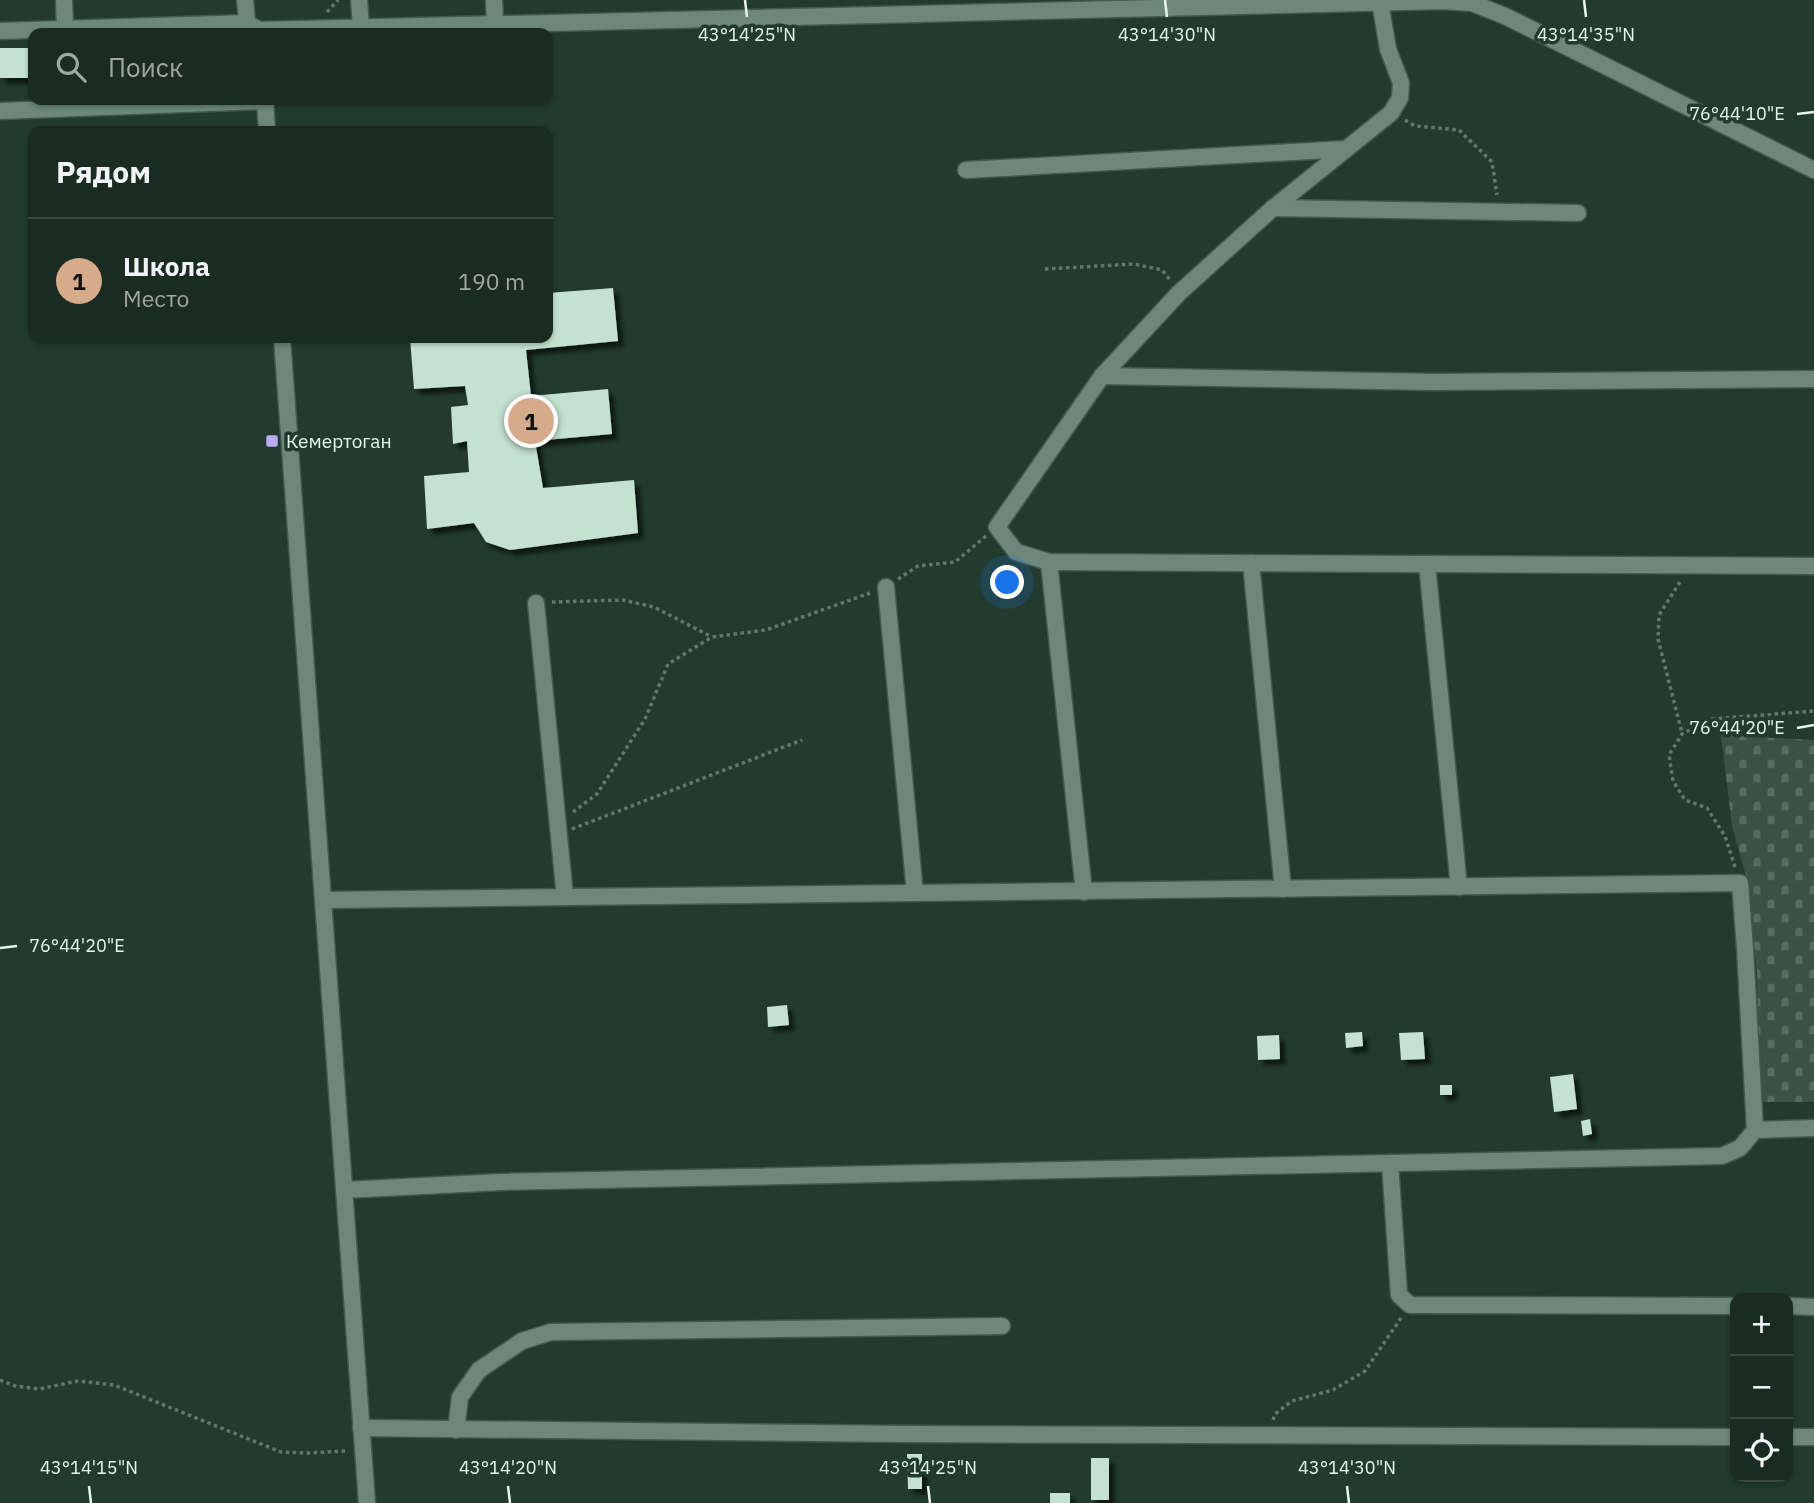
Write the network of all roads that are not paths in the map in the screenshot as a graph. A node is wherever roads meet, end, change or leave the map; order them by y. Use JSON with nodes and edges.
{"nodes":[{"id":1,"x":64,"y":0,"type":"edge"},
{"id":2,"x":246,"y":0,"type":"edge"},
{"id":3,"x":359,"y":0,"type":"edge"},
{"id":4,"x":494,"y":0,"type":"edge"},
{"id":5,"x":1380,"y":2,"type":"junction"},
{"id":6,"x":495,"y":25,"type":"junction"},
{"id":7,"x":361,"y":27,"type":"junction"},
{"id":8,"x":65,"y":28,"type":"edge"},
{"id":9,"x":255,"y":28,"type":"edge"},
{"id":10,"x":308,"y":28,"type":"edge"},
{"id":11,"x":28,"y":30,"type":"edge"},
{"id":12,"x":0,"y":31,"type":"edge"},
{"id":13,"x":145,"y":105,"type":"edge"},
{"id":14,"x":265,"y":105,"type":"edge"},
{"id":15,"x":0,"y":111,"type":"edge"},
{"id":16,"x":267,"y":126,"type":"edge"},
{"id":17,"x":1346,"y":149,"type":"junction"},
{"id":18,"x":966,"y":170,"type":"dead end"},
{"id":19,"x":1814,"y":170,"type":"edge"},
{"id":20,"x":1273,"y":208,"type":"junction"},
{"id":21,"x":1578,"y":213,"type":"dead end"},
{"id":22,"x":282,"y":343,"type":"edge"},
{"id":23,"x":1102,"y":376,"type":"junction"},
{"id":24,"x":1814,"y":379,"type":"edge"},
{"id":25,"x":1049,"y":562,"type":"junction"},
{"id":26,"x":1251,"y":563,"type":"junction"},
{"id":27,"x":1427,"y":564,"type":"junction"},
{"id":28,"x":1814,"y":566,"type":"edge"},
{"id":29,"x":886,"y":587,"type":"road end"},
{"id":30,"x":536,"y":603,"type":"road end"},
{"id":31,"x":1459,"y":887,"type":"junction"},
{"id":32,"x":1283,"y":889,"type":"junction"},
{"id":33,"x":1084,"y":891,"type":"junction"},
{"id":34,"x":915,"y":894,"type":"junction"},
{"id":35,"x":565,"y":897,"type":"junction"},
{"id":36,"x":324,"y":900,"type":"junction"},
{"id":37,"x":1814,"y":1128,"type":"edge"},
{"id":38,"x":1755,"y":1130,"type":"junction"},
{"id":39,"x":1390,"y":1163,"type":"junction"},
{"id":40,"x":344,"y":1190,"type":"junction"},
{"id":41,"x":1730,"y":1306,"type":"edge"},
{"id":42,"x":1793,"y":1307,"type":"edge"},
{"id":43,"x":1814,"y":1307,"type":"edge"},
{"id":44,"x":1002,"y":1326,"type":"dead end"},
{"id":45,"x":361,"y":1428,"type":"junction"},
{"id":46,"x":456,"y":1430,"type":"junction"},
{"id":47,"x":1730,"y":1437,"type":"edge"},
{"id":48,"x":1793,"y":1437,"type":"edge"},
{"id":49,"x":1814,"y":1437,"type":"edge"},
{"id":50,"x":367,"y":1503,"type":"edge"}],
"edges":[{"from":1,"to":8,"type":"street"},
{"from":2,"to":9,"type":"street"},
{"from":3,"to":7,"type":"street"},
{"from":4,"to":6,"type":"street"},
{"from":5,"to":6,"type":"street"},
{"from":5,"to":17,"type":"street"},
{"from":5,"to":19,"type":"street"},
{"from":6,"to":7,"type":"street"},
{"from":7,"to":10,"type":"street"},
{"from":11,"to":12,"type":"street"},
{"from":13,"to":15,"type":"street"},
{"from":14,"to":16,"type":"street"},
{"from":17,"to":18,"type":"street"},
{"from":17,"to":20,"type":"street"},
{"from":20,"to":21,"type":"street"},
{"from":20,"to":23,"type":"street"},
{"from":22,"to":36,"type":"street"},
{"from":23,"to":24,"type":"street"},
{"from":23,"to":25,"type":"street"},
{"from":25,"to":26,"type":"street"},
{"from":25,"to":33,"type":"street"},
{"from":26,"to":27,"type":"street"},
{"from":26,"to":32,"type":"street"},
{"from":27,"to":28,"type":"street"},
{"from":27,"to":31,"type":"street"},
{"from":29,"to":34,"type":"street"},
{"from":30,"to":35,"type":"street"},
{"from":31,"to":32,"type":"street"},
{"from":31,"to":38,"type":"street"},
{"from":32,"to":33,"type":"street"},
{"from":33,"to":34,"type":"street"},
{"from":34,"to":35,"type":"street"},
{"from":35,"to":36,"type":"street"},
{"from":36,"to":40,"type":"street"},
{"from":37,"to":38,"type":"street"},
{"from":38,"to":39,"type":"street"},
{"from":39,"to":40,"type":"street"},
{"from":39,"to":41,"type":"street"},
{"from":40,"to":45,"type":"street"},
{"from":42,"to":43,"type":"street"},
{"from":44,"to":46,"type":"street"},
{"from":45,"to":46,"type":"street"},
{"from":45,"to":50,"type":"street"},
{"from":46,"to":47,"type":"street"},
{"from":48,"to":49,"type":"street"}]}
